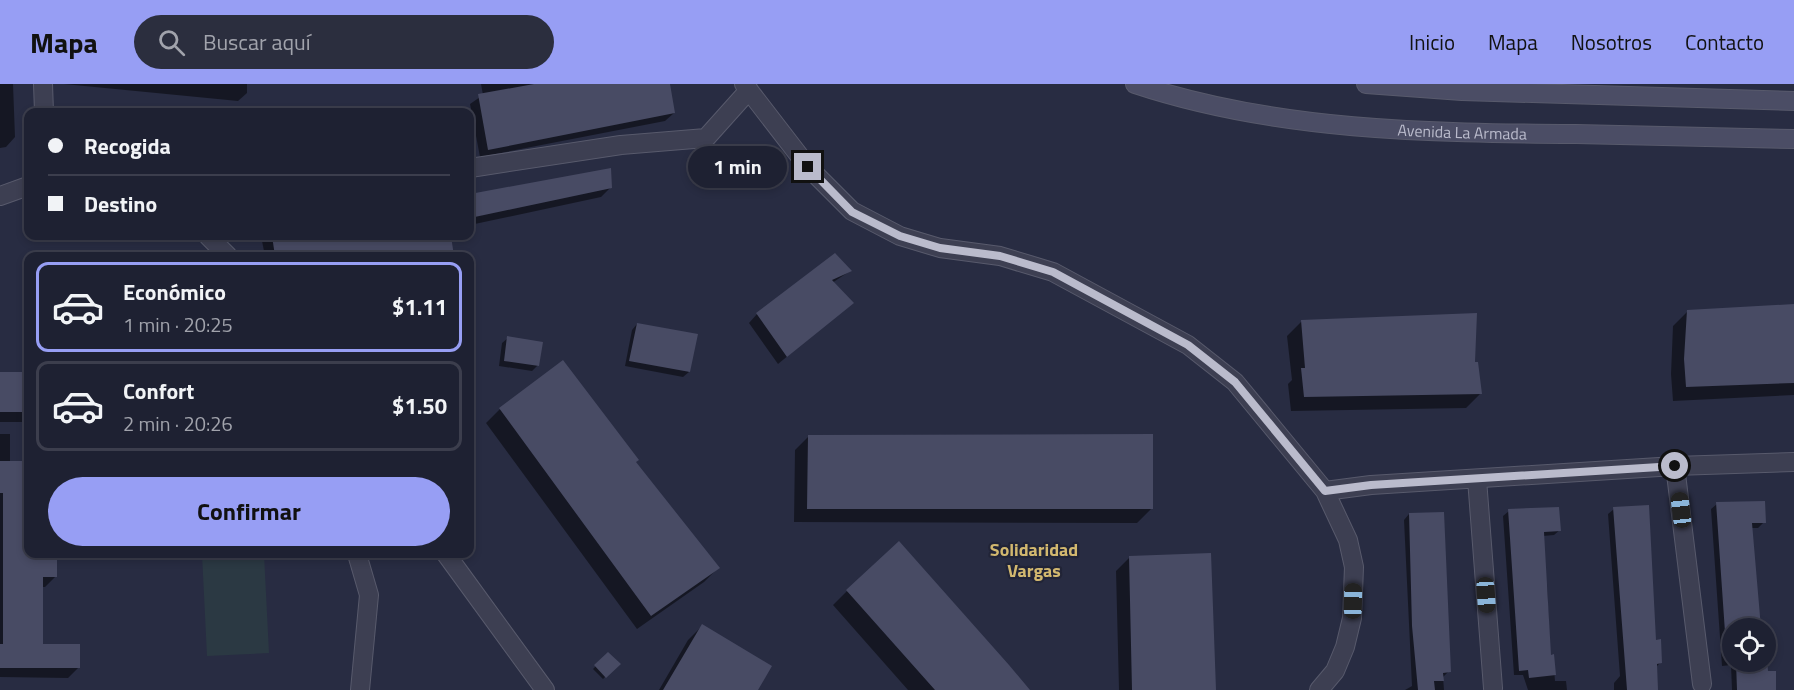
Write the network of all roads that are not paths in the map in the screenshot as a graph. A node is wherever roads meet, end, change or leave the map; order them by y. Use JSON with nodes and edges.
{"nodes":[{"id":1,"x":43,"y":84,"type":"edge"},
{"id":2,"x":1135,"y":84,"type":"edge"},
{"id":3,"x":1366,"y":84,"type":"edge"},
{"id":4,"x":747,"y":87,"type":"edge"},
{"id":5,"x":1794,"y":101,"type":"edge"},
{"id":6,"x":44,"y":108,"type":"edge"},
{"id":7,"x":1794,"y":139,"type":"edge"},
{"id":8,"x":474,"y":167,"type":"edge"},
{"id":9,"x":24,"y":187,"type":"edge"},
{"id":10,"x":0,"y":196,"type":"edge"},
{"id":11,"x":212,"y":240,"type":"edge"},
{"id":12,"x":224,"y":252,"type":"edge"},
{"id":13,"x":1794,"y":462,"type":"edge"},
{"id":14,"x":1675,"y":466,"type":"junction"},
{"id":15,"x":1477,"y":479,"type":"junction"},
{"id":16,"x":1325,"y":491,"type":"junction"},
{"id":17,"x":358,"y":558,"type":"edge"},
{"id":18,"x":449,"y":558,"type":"edge"},
{"id":19,"x":1702,"y":684,"type":"dead end"},
{"id":20,"x":1493,"y":688,"type":"dead end"},
{"id":21,"x":360,"y":690,"type":"edge"},
{"id":22,"x":545,"y":690,"type":"edge"},
{"id":23,"x":1319,"y":690,"type":"edge"}],
"edges":[{"from":1,"to":6,"type":"street"},
{"from":2,"to":7,"type":"main road","name":"Avenida La Armada"},
{"from":3,"to":5,"type":"main road"},
{"from":4,"to":8,"type":"street"},
{"from":4,"to":16,"type":"street"},
{"from":9,"to":10,"type":"street"},
{"from":11,"to":12,"type":"street"},
{"from":13,"to":14,"type":"street"},
{"from":14,"to":15,"type":"street"},
{"from":14,"to":19,"type":"street"},
{"from":15,"to":16,"type":"street"},
{"from":15,"to":20,"type":"street"},
{"from":16,"to":23,"type":"street"},
{"from":17,"to":21,"type":"street"},
{"from":18,"to":22,"type":"street"}]}
